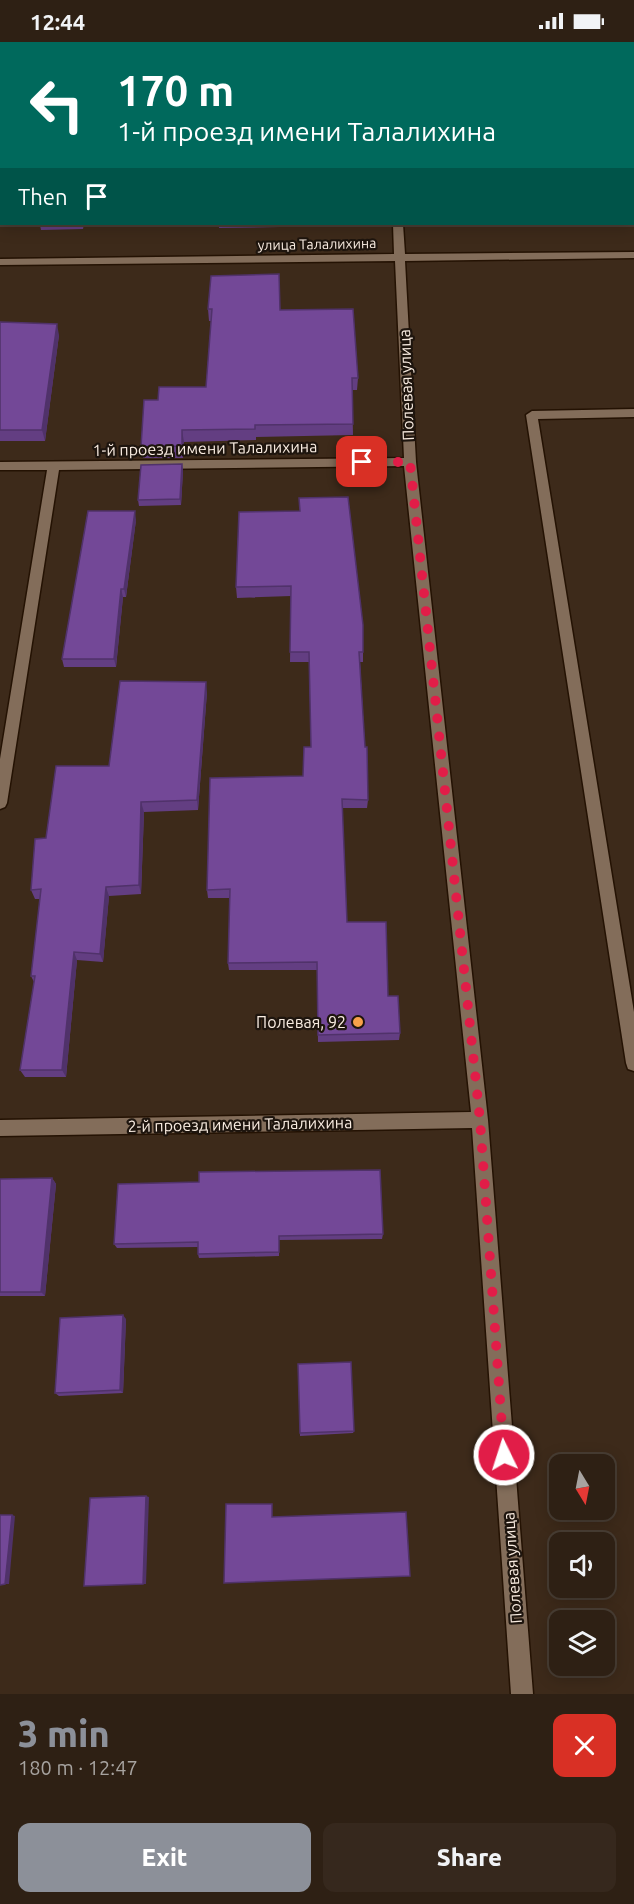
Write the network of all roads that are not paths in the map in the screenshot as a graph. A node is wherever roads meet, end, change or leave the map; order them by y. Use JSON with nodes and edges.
{"nodes":[{"id":1,"x":398,"y":225,"type":"edge"},
{"id":2,"x":634,"y":255,"type":"edge"},
{"id":3,"x":401,"y":258,"type":"junction"},
{"id":4,"x":0,"y":262,"type":"edge"},
{"id":5,"x":634,"y":413,"type":"edge"},
{"id":6,"x":410,"y":462,"type":"junction"},
{"id":7,"x":54,"y":465,"type":"junction"},
{"id":8,"x":0,"y":466,"type":"edge"},
{"id":9,"x":0,"y":803,"type":"edge"},
{"id":10,"x":634,"y":1063,"type":"edge"},
{"id":11,"x":480,"y":1120,"type":"junction"},
{"id":12,"x":0,"y":1128,"type":"edge"},
{"id":13,"x":522,"y":1694,"type":"edge"}],
"edges":[{"from":1,"to":3,"type":"street","name":"Полевая улица"},
{"from":2,"to":3,"type":"street","name":"улица Талалихина"},
{"from":3,"to":4,"type":"street","name":"улица Талалихина"},
{"from":3,"to":6,"type":"street","name":"Полевая улица"},
{"from":5,"to":10,"type":"street"},
{"from":6,"to":7,"type":"street","name":"1-й проезд имени Талалихина"},
{"from":6,"to":11,"type":"street","name":"Полевая улица"},
{"from":7,"to":8,"type":"street","name":"1-й проезд имени Талалихина"},
{"from":7,"to":9,"type":"street"},
{"from":11,"to":12,"type":"street","name":"2-й проезд имени Талалихина"},
{"from":11,"to":13,"type":"street","name":"Полевая улица"}]}
